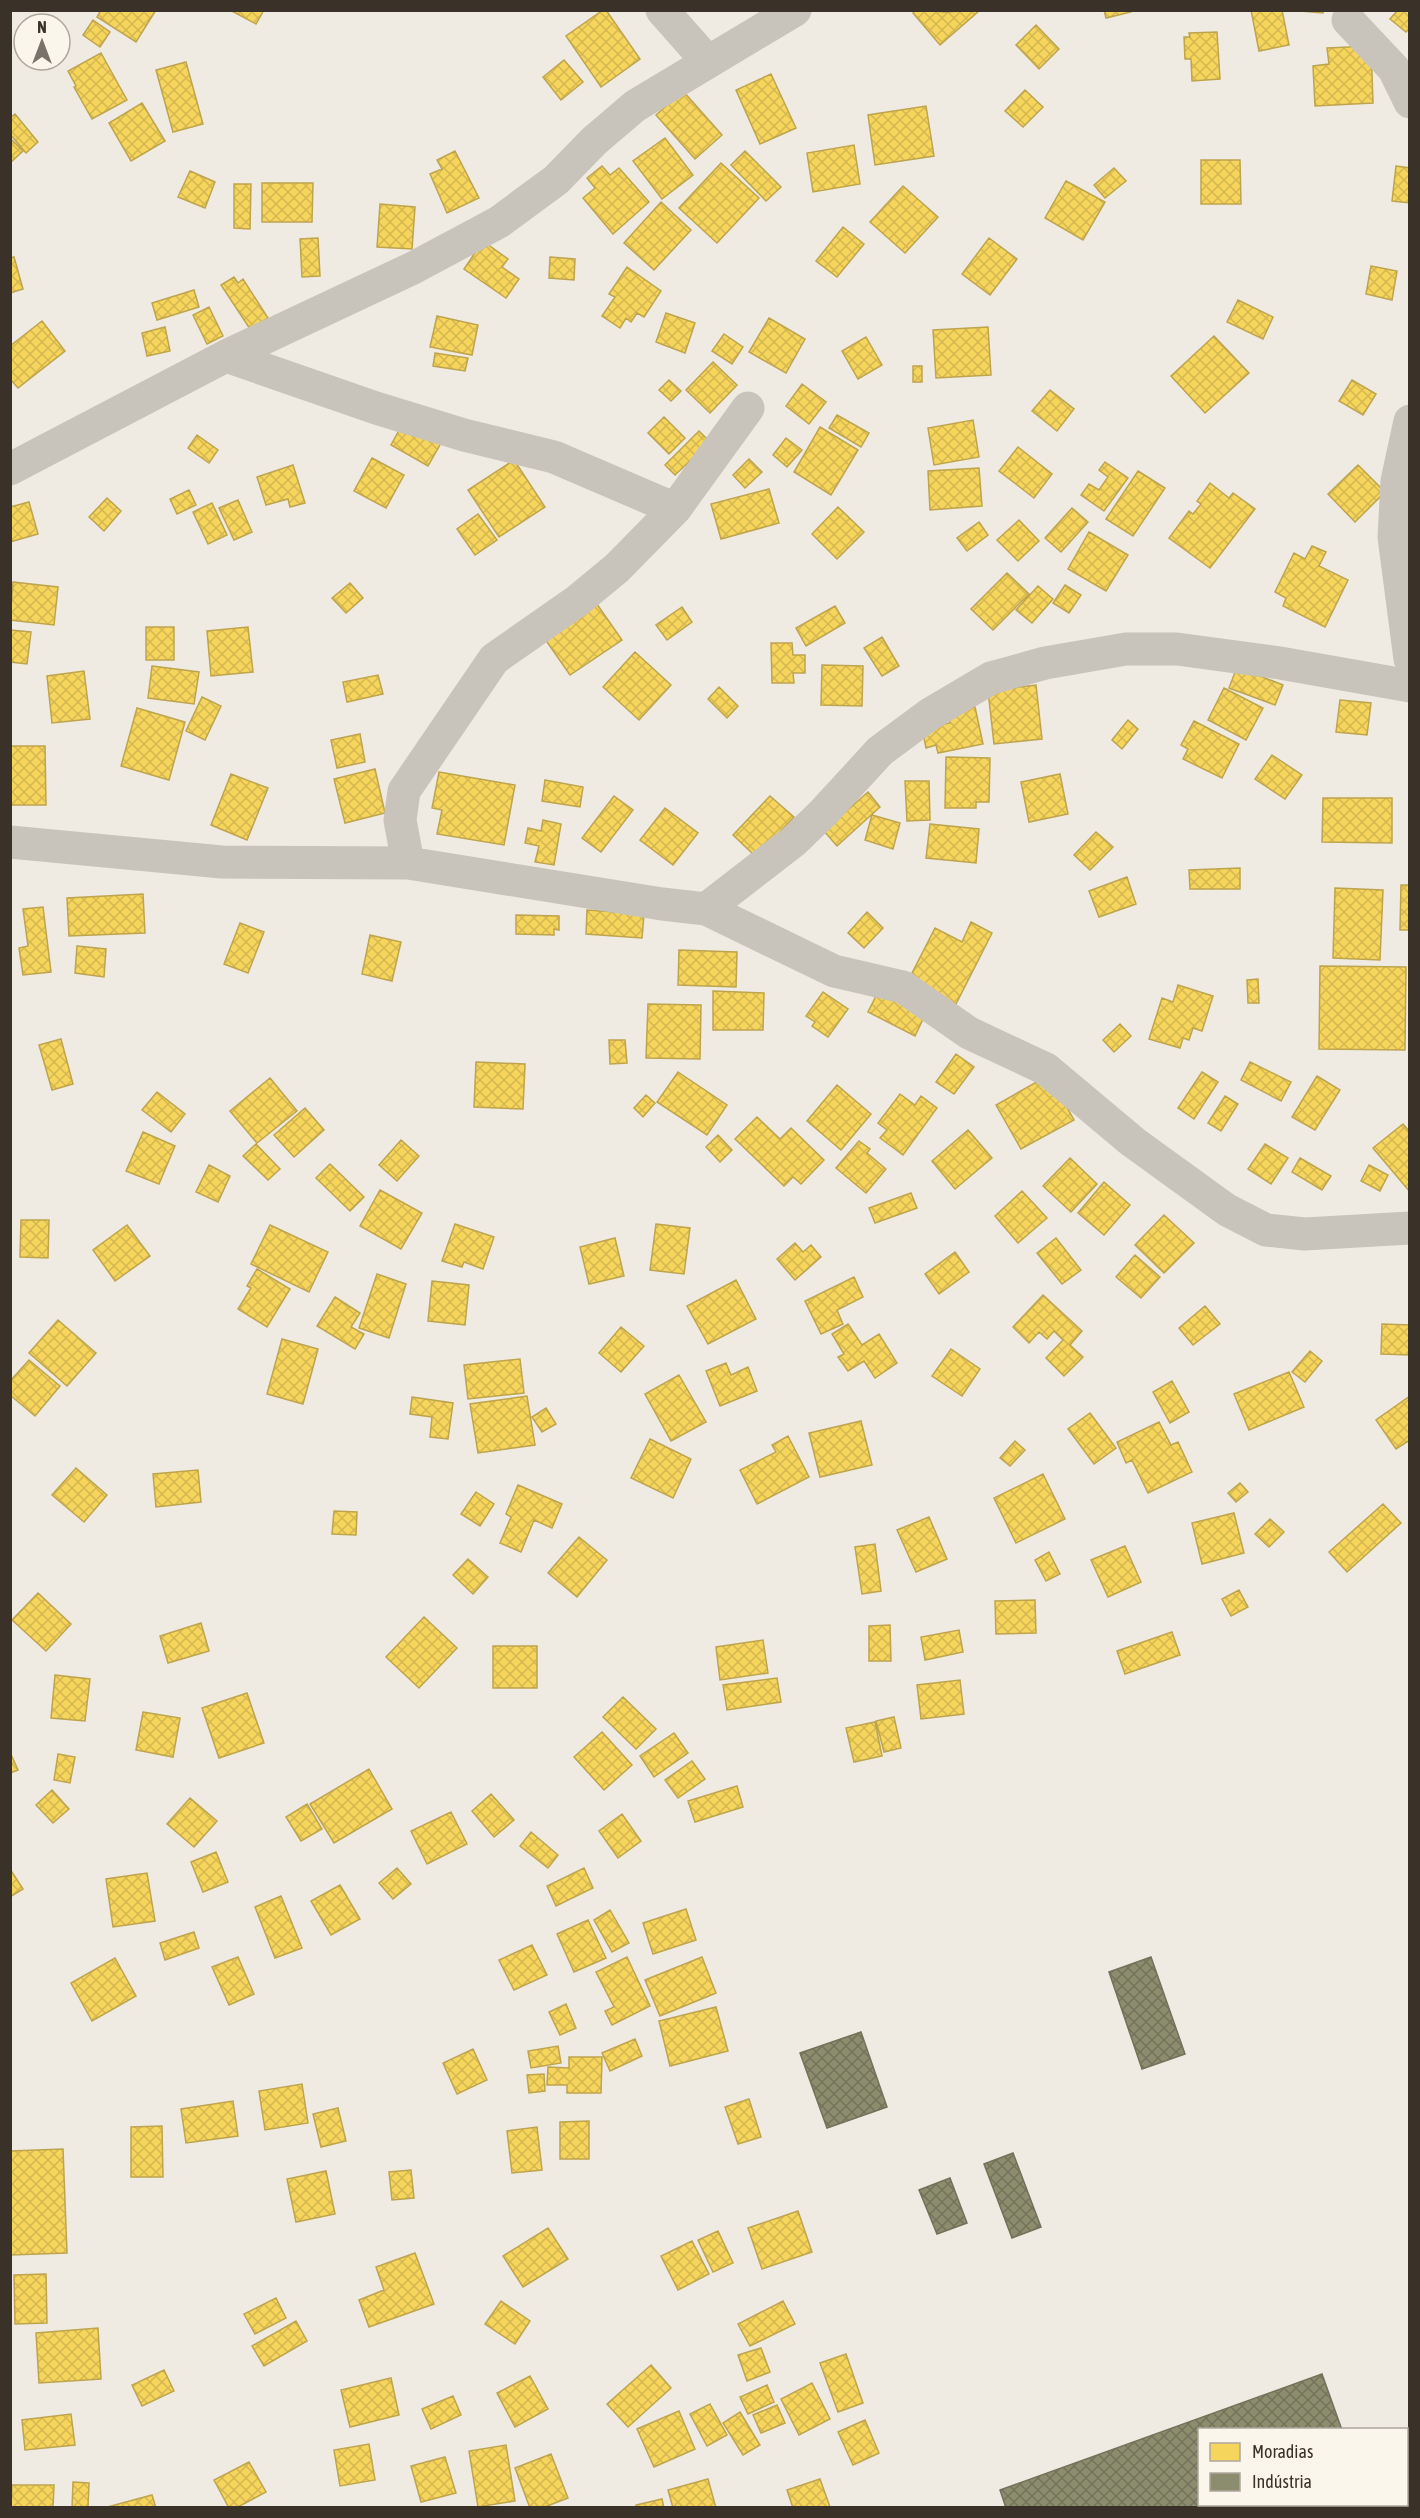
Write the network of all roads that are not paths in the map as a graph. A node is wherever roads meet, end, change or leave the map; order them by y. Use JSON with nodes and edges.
{"nodes":[{"id":1,"x":662,"y":10,"type":"edge"},
{"id":2,"x":795,"y":10,"type":"edge"},
{"id":3,"x":1348,"y":20,"type":"dead end"},
{"id":4,"x":708,"y":62,"type":"junction"},
{"id":5,"x":1410,"y":102,"type":"edge"},
{"id":6,"x":226,"y":356,"type":"junction"},
{"id":7,"x":748,"y":408,"type":"dead end"},
{"id":8,"x":1410,"y":421,"type":"edge"},
{"id":9,"x":10,"y":469,"type":"edge"},
{"id":10,"x":675,"y":509,"type":"junction"},
{"id":11,"x":1410,"y":659,"type":"edge"},
{"id":12,"x":1410,"y":686,"type":"edge"},
{"id":13,"x":10,"y":842,"type":"edge"},
{"id":14,"x":408,"y":863,"type":"junction"},
{"id":15,"x":706,"y":909,"type":"junction"},
{"id":16,"x":1410,"y":1228,"type":"edge"}],
"edges":[{"from":1,"to":4,"type":"street"},
{"from":2,"to":4,"type":"street"},
{"from":3,"to":5,"type":"street"},
{"from":4,"to":6,"type":"street"},
{"from":6,"to":9,"type":"street"},
{"from":6,"to":10,"type":"street"},
{"from":7,"to":10,"type":"street"},
{"from":8,"to":11,"type":"street"},
{"from":10,"to":14,"type":"street"},
{"from":12,"to":15,"type":"street"},
{"from":13,"to":14,"type":"street"},
{"from":14,"to":15,"type":"street"},
{"from":15,"to":16,"type":"street"}]}
